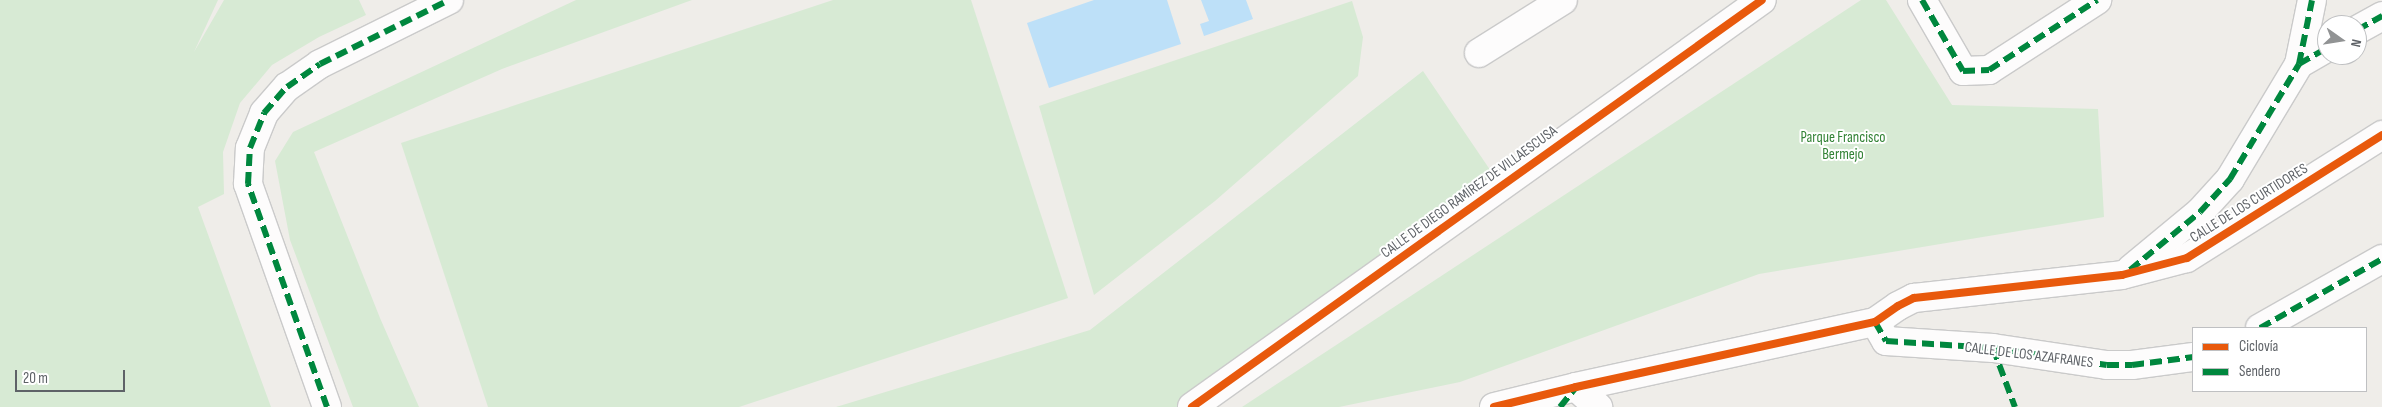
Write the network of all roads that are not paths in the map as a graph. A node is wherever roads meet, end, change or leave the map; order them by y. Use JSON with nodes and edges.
{"nodes":[{"id":1,"x":449,"y":0,"type":"edge"},
{"id":2,"x":1563,"y":0,"type":"edge"},
{"id":3,"x":1762,"y":0,"type":"edge"},
{"id":4,"x":1922,"y":0,"type":"edge"},
{"id":5,"x":2098,"y":0,"type":"edge"},
{"id":6,"x":2312,"y":0,"type":"edge"},
{"id":7,"x":2382,"y":16,"type":"edge"},
{"id":8,"x":2367,"y":24,"type":"edge"},
{"id":9,"x":1479,"y":52,"type":"dead end"},
{"id":10,"x":2317,"y":54,"type":"edge"},
{"id":11,"x":2299,"y":64,"type":"junction"},
{"id":12,"x":2382,"y":135,"type":"edge"},
{"id":13,"x":2382,"y":259,"type":"edge"},
{"id":14,"x":2122,"y":275,"type":"junction"},
{"id":15,"x":1875,"y":322,"type":"junction"},
{"id":16,"x":2262,"y":327,"type":"edge"},
{"id":17,"x":2192,"y":358,"type":"edge"},
{"id":18,"x":1576,"y":387,"type":"junction"},
{"id":19,"x":327,"y":407,"type":"edge"},
{"id":20,"x":1192,"y":407,"type":"edge"},
{"id":21,"x":1494,"y":407,"type":"edge"},
{"id":22,"x":1598,"y":407,"type":"edge"}],
"edges":[{"from":1,"to":19,"type":"street"},
{"from":2,"to":9,"type":"street"},
{"from":3,"to":20,"type":"street","name":"CALLE DE DIEGO RAMÍREZ DE VILLAESCUSA"},
{"from":4,"to":5,"type":"street"},
{"from":6,"to":11,"type":"street"},
{"from":7,"to":8,"type":"street"},
{"from":10,"to":11,"type":"street"},
{"from":11,"to":14,"type":"street"},
{"from":12,"to":14,"type":"street","name":"CALLE DE LOS CURTIDORES"},
{"from":13,"to":16,"type":"street"},
{"from":14,"to":15,"type":"street","name":"CALLE DE LOS CURTIDORES"},
{"from":15,"to":17,"type":"street","name":"CALLE DE LOS AZAFRANES"},
{"from":15,"to":18,"type":"street"},
{"from":18,"to":21,"type":"street"},
{"from":18,"to":22,"type":"street"}]}
